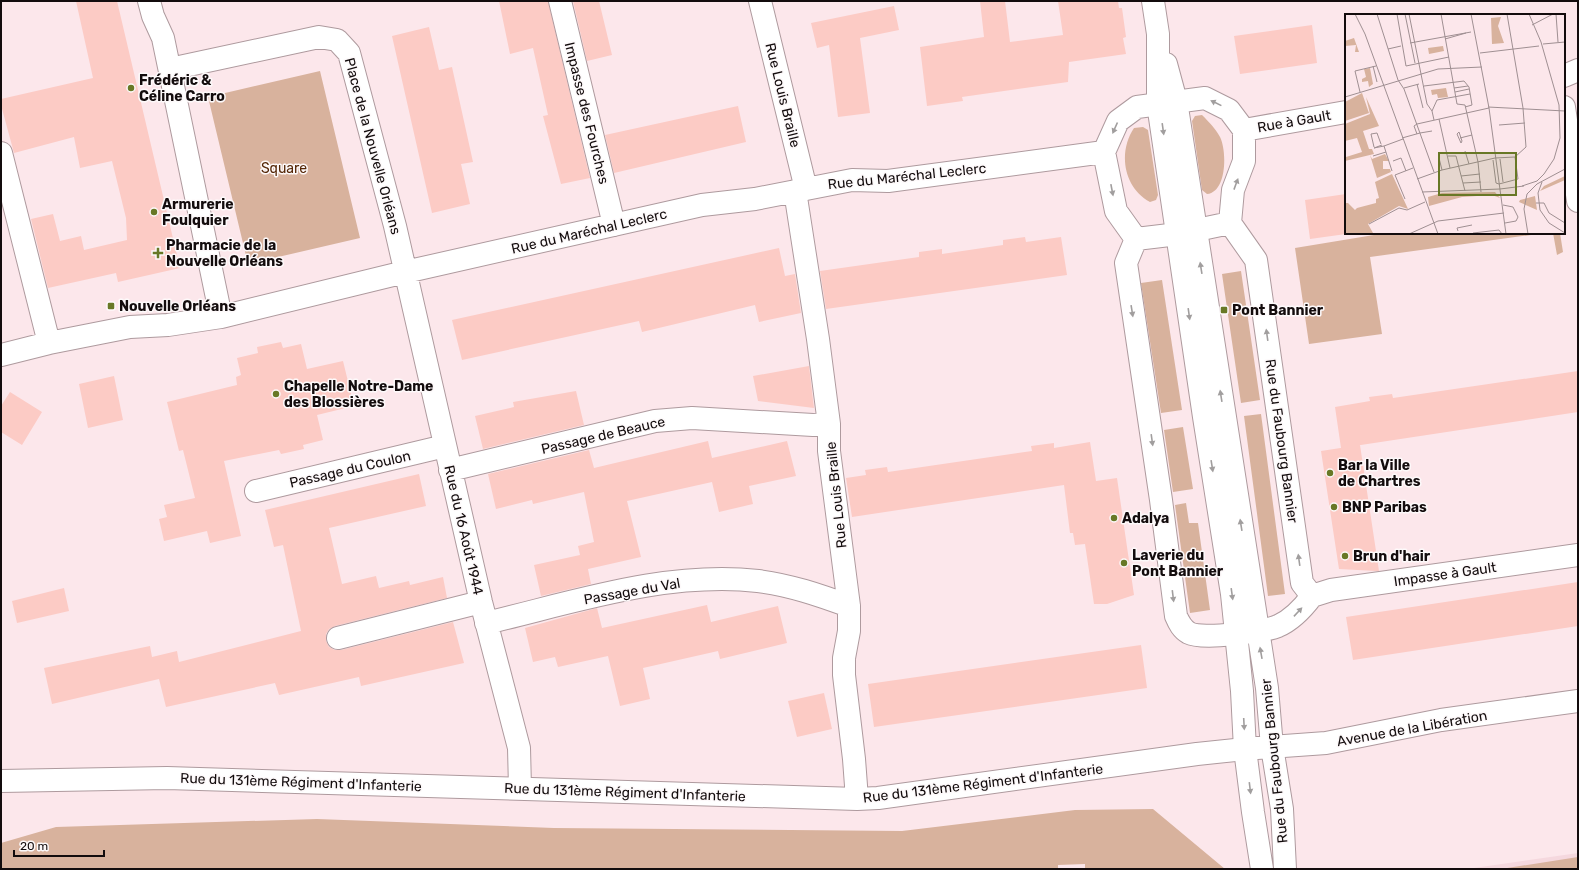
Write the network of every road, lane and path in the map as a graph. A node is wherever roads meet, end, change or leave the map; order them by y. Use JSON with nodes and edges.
{"nodes":[{"id":1,"x":149,"y":1,"type":"edge"},
{"id":2,"x":560,"y":1,"type":"edge"},
{"id":3,"x":760,"y":1,"type":"edge"},
{"id":4,"x":1153,"y":1,"type":"edge"},
{"id":5,"x":170,"y":69,"type":"junction"},
{"id":6,"x":1578,"y":70,"type":"edge"},
{"id":7,"x":1565,"y":76,"type":"edge"},
{"id":8,"x":1167,"y":102,"type":"junction"},
{"id":9,"x":1345,"y":112,"type":"edge"},
{"id":10,"x":1565,"y":114,"type":"edge"},
{"id":11,"x":1244,"y":130,"type":"junction"},
{"id":12,"x":1104,"y":152,"type":"junction"},
{"id":13,"x":1,"y":153,"type":"edge"},
{"id":14,"x":800,"y":190,"type":"junction"},
{"id":15,"x":1578,"y":201,"type":"edge"},
{"id":16,"x":1230,"y":223,"type":"junction"},
{"id":17,"x":614,"y":225,"type":"junction"},
{"id":18,"x":1187,"y":232,"type":"junction"},
{"id":19,"x":1136,"y":239,"type":"junction"},
{"id":20,"x":405,"y":272,"type":"junction"},
{"id":21,"x":221,"y":317,"type":"junction"},
{"id":22,"x":49,"y":343,"type":"junction"},
{"id":23,"x":1,"y":355,"type":"edge"},
{"id":24,"x":829,"y":424,"type":"junction"},
{"id":25,"x":445,"y":446,"type":"junction"},
{"id":26,"x":450,"y":470,"type":"junction"},
{"id":27,"x":256,"y":491,"type":"dead end"},
{"id":28,"x":1578,"y":555,"type":"edge"},
{"id":29,"x":1312,"y":596,"type":"junction"},
{"id":30,"x":849,"y":606,"type":"junction"},
{"id":31,"x":484,"y":612,"type":"junction"},
{"id":32,"x":1247,"y":632,"type":"junction"},
{"id":33,"x":338,"y":638,"type":"dead end"},
{"id":34,"x":1578,"y":701,"type":"edge"},
{"id":35,"x":1272,"y":747,"type":"junction"},
{"id":36,"x":1245,"y":749,"type":"junction"},
{"id":37,"x":1,"y":781,"type":"edge"},
{"id":38,"x":520,"y":788,"type":"junction"},
{"id":39,"x":857,"y":799,"type":"junction"},
{"id":40,"x":1285,"y":868,"type":"edge"},
{"id":41,"x":1262,"y":869,"type":"edge"}],
"edges":[{"from":1,"to":5,"type":"street"},
{"from":2,"to":17,"type":"street","name":"Impasse des Fourches"},
{"from":3,"to":14,"type":"street","name":"Rue Louis Braille"},
{"from":4,"to":8,"type":"street","name":"Rue du Faubourg Bannier"},
{"from":5,"to":20,"type":"street","name":"Place de la Nouvelle Orléans"},
{"from":5,"to":21,"type":"street"},
{"from":6,"to":7,"type":"street"},
{"from":11,"to":8,"type":"street","name":"Rue à Gault","one_way":true},
{"from":8,"to":12,"type":"street","one_way":true},
{"from":8,"to":18,"type":"street","name":"Rue du Faubourg Bannier"},
{"from":9,"to":11,"type":"street","name":"Rue à Gault"},
{"from":10,"to":15,"type":"street"},
{"from":16,"to":11,"type":"street","one_way":true},
{"from":12,"to":14,"type":"street","name":"Rue du Maréchal Leclerc"},
{"from":12,"to":19,"type":"street","one_way":true},
{"from":13,"to":22,"type":"street"},
{"from":14,"to":17,"type":"street","name":"Rue du Maréchal Leclerc"},
{"from":14,"to":24,"type":"street","name":"Rue Louis Braille"},
{"from":16,"to":18,"type":"street"},
{"from":29,"to":16,"type":"street","name":"Rue du Faubourg Bannier","one_way":true},
{"from":17,"to":20,"type":"street","name":"Rue du Maréchal Leclerc"},
{"from":18,"to":19,"type":"street"},
{"from":18,"to":32,"type":"street","name":"Rue du Faubourg Bannier"},
{"from":19,"to":32,"type":"street","one_way":true},
{"from":20,"to":21,"type":"street","name":"Rue du Maréchal Leclerc"},
{"from":20,"to":25,"type":"street","name":"Rue du 16 Août 1944"},
{"from":21,"to":22,"type":"street","name":"Rue du Maréchal Leclerc"},
{"from":22,"to":23,"type":"street","name":"Rue du Maréchal Leclerc"},
{"from":24,"to":26,"type":"street","name":"Passage de Beauce"},
{"from":24,"to":30,"type":"street","name":"Rue Louis Braille"},
{"from":25,"to":26,"type":"street","name":"Rue du 16 Août 1944"},
{"from":25,"to":27,"type":"street","name":"Passage du Coulon"},
{"from":26,"to":31,"type":"street","name":"Rue du 16 Août 1944"},
{"from":28,"to":29,"type":"street","name":"Impasse à Gault"},
{"from":32,"to":29,"type":"street","one_way":true},
{"from":30,"to":31,"type":"street","name":"Passage du Val"},
{"from":30,"to":39,"type":"street","name":"Rue Louis Braille"},
{"from":31,"to":33,"type":"street","name":"Passage du Val"},
{"from":31,"to":38,"type":"street","name":"Rue du 16 Août 1944"},
{"from":35,"to":32,"type":"street","name":"Rue du Faubourg Bannier","one_way":true},
{"from":32,"to":36,"type":"street","name":"Rue du Faubourg Bannier","one_way":true},
{"from":34,"to":35,"type":"street","name":"Avenue de la Libération"},
{"from":35,"to":36,"type":"street","name":"Avenue de la Libération"},
{"from":35,"to":40,"type":"street","name":"Rue du Faubourg Bannier"},
{"from":36,"to":39,"type":"street","name":"Rue du 131ème Régiment d'Infanterie"},
{"from":36,"to":41,"type":"street","name":"Rue du Faubourg Bannier","one_way":true},
{"from":37,"to":38,"type":"street","name":"Rue du 131ème Régiment d'Infanterie"},
{"from":38,"to":39,"type":"street","name":"Rue du 131ème Régiment d'Infanterie"}]}
